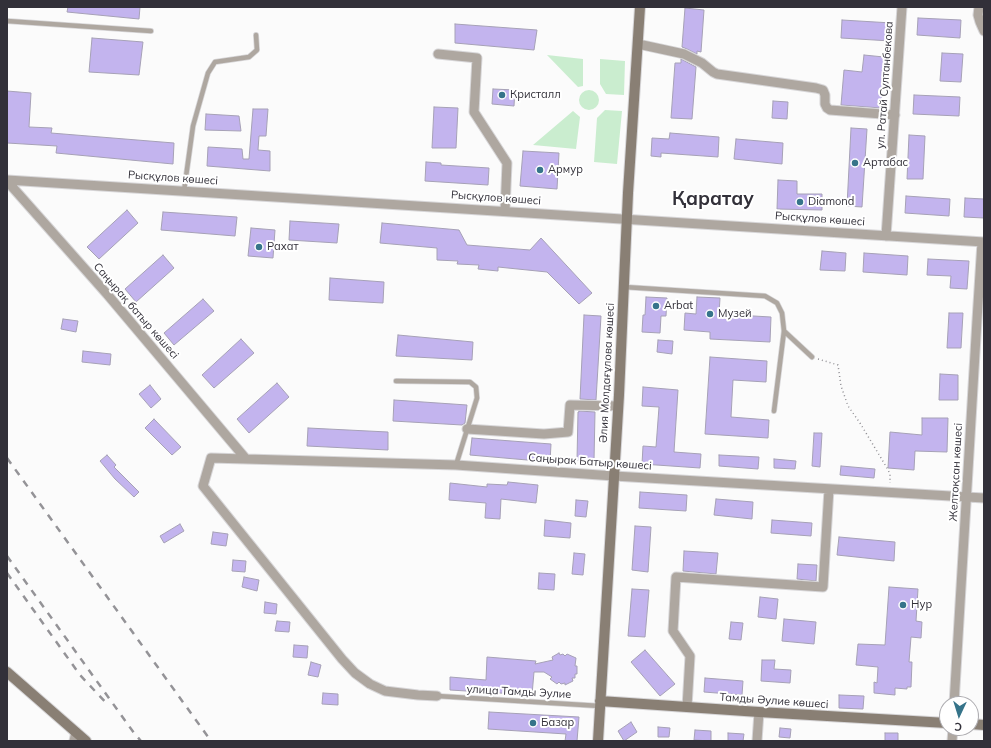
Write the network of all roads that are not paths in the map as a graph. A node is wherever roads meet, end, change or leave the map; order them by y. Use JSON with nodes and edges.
{"nodes":[{"id":1,"x":640,"y":7,"type":"edge"},
{"id":2,"x":902,"y":7,"type":"edge"},
{"id":3,"x":979,"y":7,"type":"edge"},
{"id":4,"x":7,"y":20,"type":"edge"},
{"id":5,"x":984,"y":30,"type":"edge"},
{"id":6,"x":151,"y":31,"type":"dead end"},
{"id":7,"x":256,"y":35,"type":"dead end"},
{"id":8,"x":638,"y":44,"type":"junction"},
{"id":9,"x":438,"y":54,"type":"dead end"},
{"id":10,"x":895,"y":115,"type":"junction"},
{"id":11,"x":7,"y":180,"type":"edge"},
{"id":12,"x":184,"y":191,"type":"junction"},
{"id":13,"x":505,"y":211,"type":"junction"},
{"id":14,"x":627,"y":219,"type":"junction"},
{"id":15,"x":886,"y":236,"type":"junction"},
{"id":16,"x":983,"y":242,"type":"edge"},
{"id":17,"x":624,"y":287,"type":"junction"},
{"id":18,"x":980,"y":320,"type":"edge"},
{"id":19,"x":784,"y":331,"type":"junction"},
{"id":20,"x":812,"y":357,"type":"road end"},
{"id":21,"x":396,"y":381,"type":"dead end"},
{"id":22,"x":618,"y":406,"type":"junction"},
{"id":23,"x":774,"y":411,"type":"dead end"},
{"id":24,"x":467,"y":430,"type":"junction"},
{"id":25,"x":246,"y":459,"type":"junction"},
{"id":26,"x":456,"y":465,"type":"junction"},
{"id":27,"x":614,"y":476,"type":"junction"},
{"id":28,"x":829,"y":489,"type":"junction"},
{"id":29,"x":966,"y":497,"type":"junction"},
{"id":30,"x":984,"y":498,"type":"edge"},
{"id":31,"x":7,"y":672,"type":"edge"},
{"id":32,"x":437,"y":696,"type":"joint"},
{"id":33,"x":954,"y":696,"type":"edge"},
{"id":34,"x":600,"y":703,"type":"junction"},
{"id":35,"x":687,"y":707,"type":"junction"},
{"id":36,"x":758,"y":712,"type":"junction"},
{"id":37,"x":939,"y":723,"type":"edge"},
{"id":38,"x":75,"y":737,"type":"edge"},
{"id":39,"x":86,"y":741,"type":"edge"},
{"id":40,"x":598,"y":741,"type":"edge"},
{"id":41,"x":757,"y":741,"type":"edge"}],
"edges":[{"from":1,"to":8,"type":"street","name":"Әлия Молдағұлова көшесі"},
{"from":2,"to":10,"type":"street","name":"ул. Ратай Султанбекова"},
{"from":3,"to":5,"type":"street"},
{"from":4,"to":6,"type":"lane"},
{"from":7,"to":12,"type":"lane"},
{"from":8,"to":10,"type":"street"},
{"from":8,"to":14,"type":"street","name":"Әлия Молдағұлова көшесі"},
{"from":9,"to":13,"type":"street"},
{"from":10,"to":15,"type":"street","name":"ул. Ратай Султанбекова"},
{"from":11,"to":12,"type":"street","name":"Рысқұлов көшесі"},
{"from":11,"to":25,"type":"street","name":"Саңырақ батыр көшесі"},
{"from":12,"to":13,"type":"street","name":"Рысқұлов көшесі"},
{"from":13,"to":14,"type":"street","name":"Рысқұлов көшесі"},
{"from":14,"to":15,"type":"street","name":"Рысқұлов көшесі"},
{"from":14,"to":17,"type":"street","name":"Әлия Молдағұлова көшесі"},
{"from":15,"to":16,"type":"street","name":"Рысқұлов көшесі"},
{"from":16,"to":18,"type":"street","name":"Желтоқсан көшесі"},
{"from":17,"to":19,"type":"lane"},
{"from":17,"to":22,"type":"street","name":"Әлия Молдағұлова көшесі"},
{"from":18,"to":29,"type":"street","name":"Желтоқсан көшесі"},
{"from":19,"to":20,"type":"lane"},
{"from":19,"to":23,"type":"lane"},
{"from":21,"to":24,"type":"lane"},
{"from":22,"to":24,"type":"street"},
{"from":22,"to":27,"type":"street","name":"Әлия Молдағұлова көшесі"},
{"from":24,"to":26,"type":"lane"},
{"from":25,"to":26,"type":"street","name":"Саңырак Батыр көшесі"},
{"from":25,"to":32,"type":"street","name":"Саңырак Батыр көшесі"},
{"from":26,"to":27,"type":"street","name":"Саңырак Батыр көшесі"},
{"from":27,"to":28,"type":"street","name":"Саңырак Батыр көшесі"},
{"from":27,"to":34,"type":"street","name":"Әлия Молдағұлова көшесі"},
{"from":28,"to":29,"type":"street","name":"Саңырак Батыр көшесі"},
{"from":28,"to":35,"type":"street"},
{"from":29,"to":30,"type":"street","name":"Саңырак Батыр көшесі"},
{"from":29,"to":33,"type":"street","name":"Желтоқсан көшесі"},
{"from":31,"to":38,"type":"street"},
{"from":32,"to":34,"type":"lane","name":"улица Тамды Эулие"},
{"from":34,"to":35,"type":"street","name":"Тамды Әулие көшесі"},
{"from":34,"to":40,"type":"street","name":"Әлия Молдағұлова көшесі"},
{"from":35,"to":36,"type":"street","name":"Тамды Әулие көшесі"},
{"from":36,"to":37,"type":"street","name":"Тамды Әулие көшесі"},
{"from":36,"to":41,"type":"street"},
{"from":38,"to":39,"type":"street"}]}
